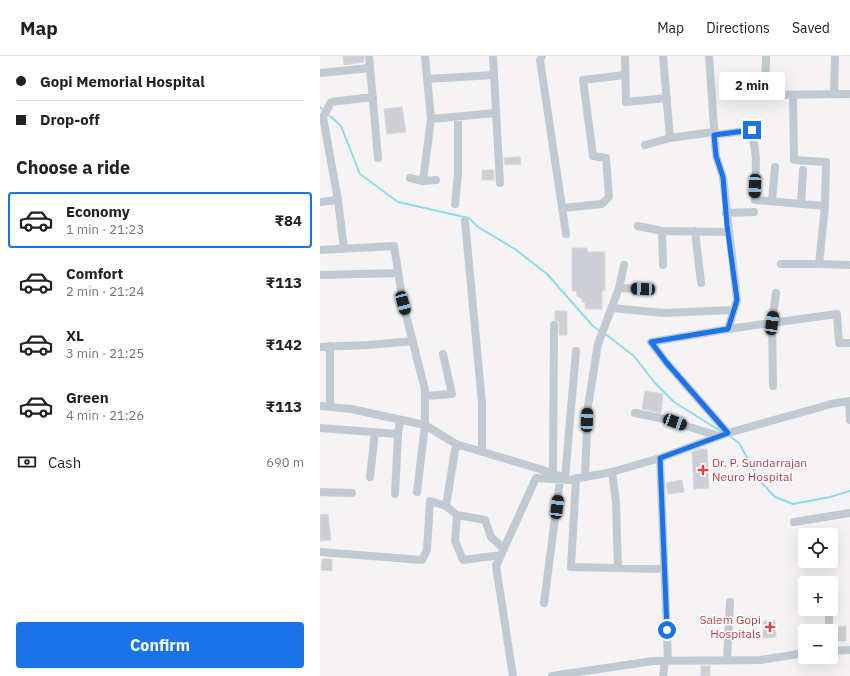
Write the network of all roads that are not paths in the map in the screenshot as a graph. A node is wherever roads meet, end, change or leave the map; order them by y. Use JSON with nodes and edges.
{"nodes":[{"id":1,"x":369,"y":56,"type":"edge"},
{"id":2,"x":426,"y":56,"type":"edge"},
{"id":3,"x":493,"y":56,"type":"edge"},
{"id":4,"x":542,"y":56,"type":"edge"},
{"id":5,"x":625,"y":56,"type":"edge"},
{"id":6,"x":663,"y":56,"type":"edge"},
{"id":7,"x":710,"y":56,"type":"edge"},
{"id":8,"x":766,"y":56,"type":"edge"},
{"id":9,"x":835,"y":56,"type":"edge"},
{"id":10,"x":370,"y":68,"type":"junction"},
{"id":11,"x":320,"y":73,"type":"edge"},
{"id":12,"x":494,"y":75,"type":"junction"},
{"id":13,"x":625,"y":75,"type":"junction"},
{"id":14,"x":427,"y":79,"type":"junction"},
{"id":15,"x":834,"y":94,"type":"junction"},
{"id":16,"x":850,"y":94,"type":"edge"},
{"id":17,"x":793,"y":95,"type":"junction"},
{"id":18,"x":373,"y":97,"type":"junction"},
{"id":19,"x":666,"y":98,"type":"junction"},
{"id":20,"x":496,"y":114,"type":"junction"},
{"id":21,"x":458,"y":117,"type":"junction"},
{"id":22,"x":430,"y":119,"type":"junction"},
{"id":23,"x":714,"y":133,"type":"junction"},
{"id":24,"x":670,"y":138,"type":"junction"},
{"id":25,"x":645,"y":145,"type":"dead end"},
{"id":26,"x":378,"y":158,"type":"dead end"},
{"id":27,"x":775,"y":167,"type":"dead end"},
{"id":28,"x":803,"y":170,"type":"dead end"},
{"id":29,"x":410,"y":178,"type":"dead end"},
{"id":30,"x":436,"y":180,"type":"dead end"},
{"id":31,"x":423,"y":181,"type":"junction"},
{"id":32,"x":500,"y":183,"type":"dead end"},
{"id":33,"x":338,"y":200,"type":"junction"},
{"id":34,"x":772,"y":201,"type":"junction"},
{"id":35,"x":320,"y":202,"type":"edge"},
{"id":36,"x":455,"y":204,"type":"dead end"},
{"id":37,"x":801,"y":204,"type":"junction"},
{"id":38,"x":825,"y":206,"type":"junction"},
{"id":39,"x":562,"y":208,"type":"junction"},
{"id":40,"x":754,"y":212,"type":"dead end"},
{"id":41,"x":726,"y":213,"type":"junction"},
{"id":42,"x":465,"y":221,"type":"dead end"},
{"id":43,"x":638,"y":226,"type":"dead end"},
{"id":44,"x":662,"y":231,"type":"junction"},
{"id":45,"x":695,"y":231,"type":"junction"},
{"id":46,"x":728,"y":232,"type":"junction"},
{"id":47,"x":566,"y":234,"type":"dead end"},
{"id":48,"x":344,"y":249,"type":"junction"},
{"id":49,"x":320,"y":250,"type":"edge"},
{"id":50,"x":781,"y":264,"type":"dead end"},
{"id":51,"x":819,"y":264,"type":"junction"},
{"id":52,"x":624,"y":265,"type":"dead end"},
{"id":53,"x":663,"y":265,"type":"dead end"},
{"id":54,"x":850,"y":265,"type":"edge"},
{"id":55,"x":398,"y":272,"type":"junction"},
{"id":56,"x":320,"y":275,"type":"edge"},
{"id":57,"x":701,"y":283,"type":"dead end"},
{"id":58,"x":619,"y":288,"type":"junction"},
{"id":59,"x":643,"y":289,"type":"dead end"},
{"id":60,"x":776,"y":293,"type":"dead end"},
{"id":61,"x":612,"y":308,"type":"junction"},
{"id":62,"x":734,"y":310,"type":"junction"},
{"id":63,"x":772,"y":323,"type":"junction"},
{"id":64,"x":554,"y":325,"type":"dead end"},
{"id":65,"x":728,"y":329,"type":"junction"},
{"id":66,"x":413,"y":340,"type":"junction"},
{"id":67,"x":850,"y":343,"type":"edge"},
{"id":68,"x":320,"y":346,"type":"edge"},
{"id":69,"x":330,"y":346,"type":"junction"},
{"id":70,"x":576,"y":350,"type":"dead end"},
{"id":71,"x":443,"y":354,"type":"dead end"},
{"id":72,"x":773,"y":386,"type":"dead end"},
{"id":73,"x":425,"y":396,"type":"junction"},
{"id":74,"x":850,"y":401,"type":"edge"},
{"id":75,"x":320,"y":406,"type":"edge"},
{"id":76,"x":330,"y":407,"type":"junction"},
{"id":77,"x":635,"y":413,"type":"dead end"},
{"id":78,"x":400,"y":420,"type":"junction"},
{"id":79,"x":850,"y":420,"type":"edge"},
{"id":80,"x":425,"y":425,"type":"junction"},
{"id":81,"x":320,"y":428,"type":"edge"},
{"id":82,"x":375,"y":432,"type":"junction"},
{"id":83,"x":398,"y":434,"type":"junction"},
{"id":84,"x":724,"y":434,"type":"junction"},
{"id":85,"x":456,"y":444,"type":"junction"},
{"id":86,"x":482,"y":452,"type":"junction"},
{"id":87,"x":660,"y":458,"type":"junction"},
{"id":88,"x":612,"y":472,"type":"junction"},
{"id":89,"x":553,"y":474,"type":"junction"},
{"id":90,"x":370,"y":477,"type":"dead end"},
{"id":91,"x":585,"y":477,"type":"junction"},
{"id":92,"x":567,"y":479,"type":"junction"},
{"id":93,"x":320,"y":492,"type":"edge"},
{"id":94,"x":417,"y":492,"type":"dead end"},
{"id":95,"x":352,"y":493,"type":"dead end"},
{"id":96,"x":395,"y":494,"type":"dead end"},
{"id":97,"x":446,"y":506,"type":"junction"},
{"id":98,"x":850,"y":513,"type":"edge"},
{"id":99,"x":457,"y":514,"type":"junction"},
{"id":100,"x":794,"y":522,"type":"dead end"},
{"id":101,"x":320,"y":552,"type":"edge"},
{"id":102,"x":503,"y":552,"type":"junction"},
{"id":103,"x":618,"y":568,"type":"junction"},
{"id":104,"x":664,"y":569,"type":"junction"},
{"id":105,"x":730,"y":602,"type":"dead end"},
{"id":106,"x":544,"y":603,"type":"dead end"},
{"id":107,"x":850,"y":650,"type":"edge"},
{"id":108,"x":838,"y":651,"type":"edge"},
{"id":109,"x":798,"y":654,"type":"edge"},
{"id":110,"x":727,"y":660,"type":"junction"},
{"id":111,"x":666,"y":661,"type":"junction"},
{"id":112,"x":513,"y":676,"type":"edge"},
{"id":113,"x":552,"y":676,"type":"edge"},
{"id":114,"x":663,"y":676,"type":"edge"}],
"edges":[{"from":1,"to":10,"type":"street"},
{"from":2,"to":14,"type":"street"},
{"from":3,"to":12,"type":"street"},
{"from":4,"to":39,"type":"street"},
{"from":5,"to":13,"type":"street"},
{"from":6,"to":19,"type":"street"},
{"from":7,"to":23,"type":"street"},
{"from":8,"to":17,"type":"street"},
{"from":9,"to":15,"type":"street"},
{"from":10,"to":11,"type":"street"},
{"from":10,"to":18,"type":"street"},
{"from":12,"to":14,"type":"street"},
{"from":12,"to":20,"type":"street"},
{"from":13,"to":19,"type":"street"},
{"from":13,"to":39,"type":"street"},
{"from":14,"to":22,"type":"street"},
{"from":15,"to":16,"type":"street"},
{"from":15,"to":17,"type":"street"},
{"from":17,"to":38,"type":"street"},
{"from":18,"to":26,"type":"street"},
{"from":18,"to":33,"type":"street"},
{"from":19,"to":24,"type":"street"},
{"from":20,"to":21,"type":"street"},
{"from":20,"to":32,"type":"street"},
{"from":21,"to":22,"type":"street"},
{"from":21,"to":36,"type":"street"},
{"from":22,"to":31,"type":"street"},
{"from":23,"to":24,"type":"street"},
{"from":23,"to":34,"type":"street"},
{"from":23,"to":41,"type":"street"},
{"from":24,"to":25,"type":"street"},
{"from":27,"to":34,"type":"street"},
{"from":28,"to":37,"type":"street"},
{"from":29,"to":31,"type":"street"},
{"from":30,"to":31,"type":"street"},
{"from":33,"to":35,"type":"street"},
{"from":33,"to":48,"type":"street"},
{"from":34,"to":37,"type":"street"},
{"from":37,"to":38,"type":"street"},
{"from":38,"to":51,"type":"street"},
{"from":39,"to":47,"type":"street"},
{"from":40,"to":41,"type":"street"},
{"from":41,"to":46,"type":"street"},
{"from":42,"to":86,"type":"street"},
{"from":43,"to":44,"type":"street"},
{"from":44,"to":45,"type":"street"},
{"from":44,"to":53,"type":"street"},
{"from":45,"to":46,"type":"street"},
{"from":45,"to":57,"type":"street"},
{"from":46,"to":62,"type":"street"},
{"from":48,"to":49,"type":"street"},
{"from":48,"to":55,"type":"street"},
{"from":50,"to":51,"type":"street"},
{"from":51,"to":54,"type":"street"},
{"from":52,"to":58,"type":"street"},
{"from":55,"to":56,"type":"street"},
{"from":55,"to":66,"type":"street"},
{"from":58,"to":59,"type":"street"},
{"from":58,"to":61,"type":"street"},
{"from":60,"to":63,"type":"street"},
{"from":61,"to":62,"type":"street"},
{"from":61,"to":91,"type":"street"},
{"from":62,"to":65,"type":"street"},
{"from":63,"to":65,"type":"street"},
{"from":63,"to":67,"type":"street"},
{"from":63,"to":72,"type":"street"},
{"from":64,"to":89,"type":"street"},
{"from":65,"to":84,"type":"street"},
{"from":66,"to":69,"type":"street"},
{"from":66,"to":73,"type":"street"},
{"from":68,"to":69,"type":"street"},
{"from":69,"to":76,"type":"street"},
{"from":70,"to":92,"type":"street"},
{"from":71,"to":73,"type":"street"},
{"from":73,"to":80,"type":"street"},
{"from":74,"to":79,"type":"street"},
{"from":74,"to":84,"type":"street"},
{"from":75,"to":76,"type":"street"},
{"from":76,"to":78,"type":"street"},
{"from":77,"to":84,"type":"street"},
{"from":78,"to":80,"type":"street"},
{"from":78,"to":83,"type":"street"},
{"from":80,"to":85,"type":"street"},
{"from":80,"to":94,"type":"street"},
{"from":81,"to":82,"type":"street"},
{"from":82,"to":83,"type":"street"},
{"from":82,"to":90,"type":"street"},
{"from":83,"to":96,"type":"street"},
{"from":84,"to":87,"type":"street"},
{"from":85,"to":86,"type":"street"},
{"from":85,"to":97,"type":"street"},
{"from":86,"to":89,"type":"street"},
{"from":87,"to":88,"type":"street"},
{"from":87,"to":104,"type":"street"},
{"from":88,"to":91,"type":"street"},
{"from":88,"to":103,"type":"street"},
{"from":89,"to":92,"type":"street"},
{"from":91,"to":92,"type":"street"},
{"from":92,"to":102,"type":"street"},
{"from":92,"to":103,"type":"street"},
{"from":92,"to":106,"type":"street"},
{"from":93,"to":95,"type":"street"},
{"from":97,"to":99,"type":"street"},
{"from":97,"to":101,"type":"street"},
{"from":98,"to":100,"type":"street"},
{"from":99,"to":102,"type":"street"},
{"from":99,"to":102,"type":"street"},
{"from":102,"to":112,"type":"street"},
{"from":103,"to":104,"type":"street"},
{"from":104,"to":111,"type":"street"},
{"from":105,"to":110,"type":"street"},
{"from":107,"to":108,"type":"street"},
{"from":109,"to":110,"type":"street"},
{"from":110,"to":111,"type":"street"},
{"from":111,"to":113,"type":"street"},
{"from":111,"to":114,"type":"street"}]}
